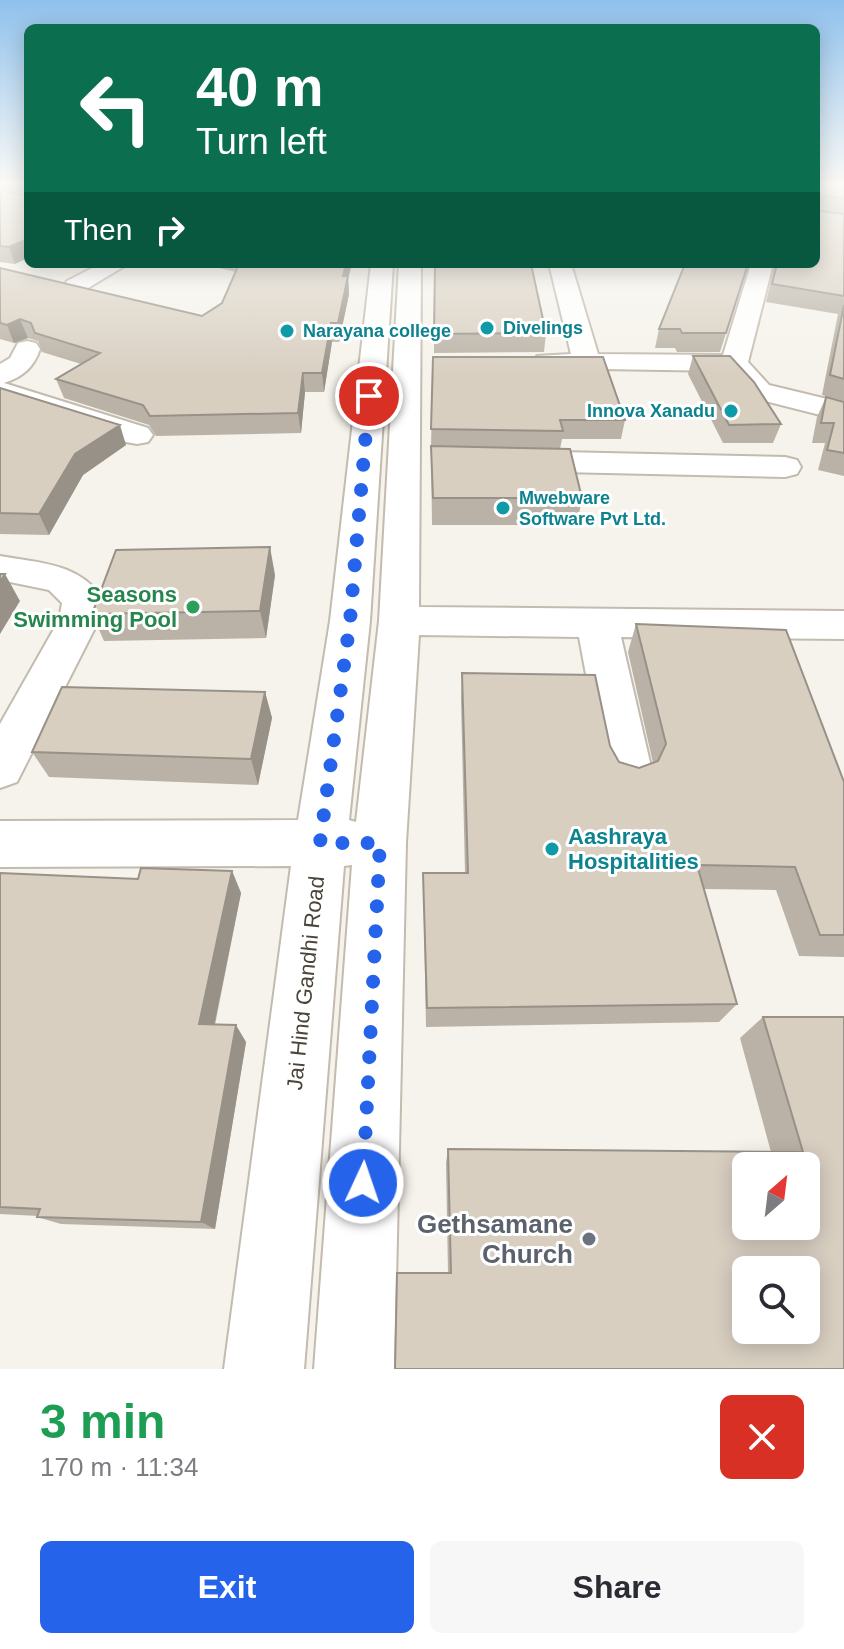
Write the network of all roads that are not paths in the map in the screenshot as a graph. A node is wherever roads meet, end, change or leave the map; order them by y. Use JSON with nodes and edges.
{"nodes":[{"id":1,"x":109,"y":268,"type":"edge"},
{"id":2,"x":383,"y":268,"type":"edge"},
{"id":3,"x":410,"y":268,"type":"edge"},
{"id":4,"x":561,"y":268,"type":"edge"},
{"id":5,"x":761,"y":268,"type":"edge"},
{"id":6,"x":45,"y":280,"type":"edge"},
{"id":7,"x":75,"y":286,"type":"junction"},
{"id":8,"x":104,"y":294,"type":"edge"},
{"id":9,"x":27,"y":349,"type":"dead end"},
{"id":10,"x":587,"y":362,"type":"junction"},
{"id":11,"x":527,"y":363,"type":"edge"},
{"id":12,"x":734,"y":363,"type":"junction"},
{"id":13,"x":405,"y":364,"type":"junction"},
{"id":14,"x":0,"y":376,"type":"edge"},
{"id":15,"x":0,"y":391,"type":"edge"},
{"id":16,"x":844,"y":412,"type":"edge"},
{"id":17,"x":137,"y":435,"type":"dead end"},
{"id":18,"x":484,"y":461,"type":"edge"},
{"id":19,"x":785,"y":467,"type":"dead end"},
{"id":20,"x":0,"y":568,"type":"edge"},
{"id":21,"x":399,"y":621,"type":"junction"},
{"id":22,"x":597,"y":623,"type":"junction"},
{"id":23,"x":844,"y":625,"type":"edge"},
{"id":24,"x":0,"y":768,"type":"edge"},
{"id":25,"x":628,"y":771,"type":"edge"},
{"id":26,"x":320,"y":843,"type":"junction"},
{"id":27,"x":380,"y":843,"type":"junction"},
{"id":28,"x":0,"y":844,"type":"edge"},
{"id":29,"x":264,"y":1369,"type":"edge"},
{"id":30,"x":354,"y":1369,"type":"edge"}],
"edges":[{"from":1,"to":7,"type":"street"},
{"from":2,"to":13,"type":"street","name":"Jai Hind Gandhi Road"},
{"from":3,"to":13,"type":"street","name":"Jai Hind Gandhi Road"},
{"from":4,"to":10,"type":"street"},
{"from":5,"to":12,"type":"street"},
{"from":6,"to":7,"type":"street"},
{"from":7,"to":8,"type":"street"},
{"from":9,"to":14,"type":"street"},
{"from":10,"to":11,"type":"street"},
{"from":10,"to":12,"type":"street"},
{"from":12,"to":16,"type":"street"},
{"from":13,"to":21,"type":"street","name":"Jai Hind Gandhi Road"},
{"from":13,"to":26,"type":"street","name":"Jai Hind Gandhi Road"},
{"from":15,"to":17,"type":"street"},
{"from":18,"to":19,"type":"street"},
{"from":20,"to":24,"type":"street"},
{"from":21,"to":22,"type":"street"},
{"from":21,"to":27,"type":"street","name":"Jai Hind Gandhi Road"},
{"from":22,"to":23,"type":"street"},
{"from":22,"to":25,"type":"street"},
{"from":26,"to":27,"type":"street"},
{"from":26,"to":28,"type":"street"},
{"from":26,"to":29,"type":"street","name":"Jai Hind Gandhi Road"},
{"from":27,"to":30,"type":"street","name":"Jai Hind Gandhi Road"}]}
